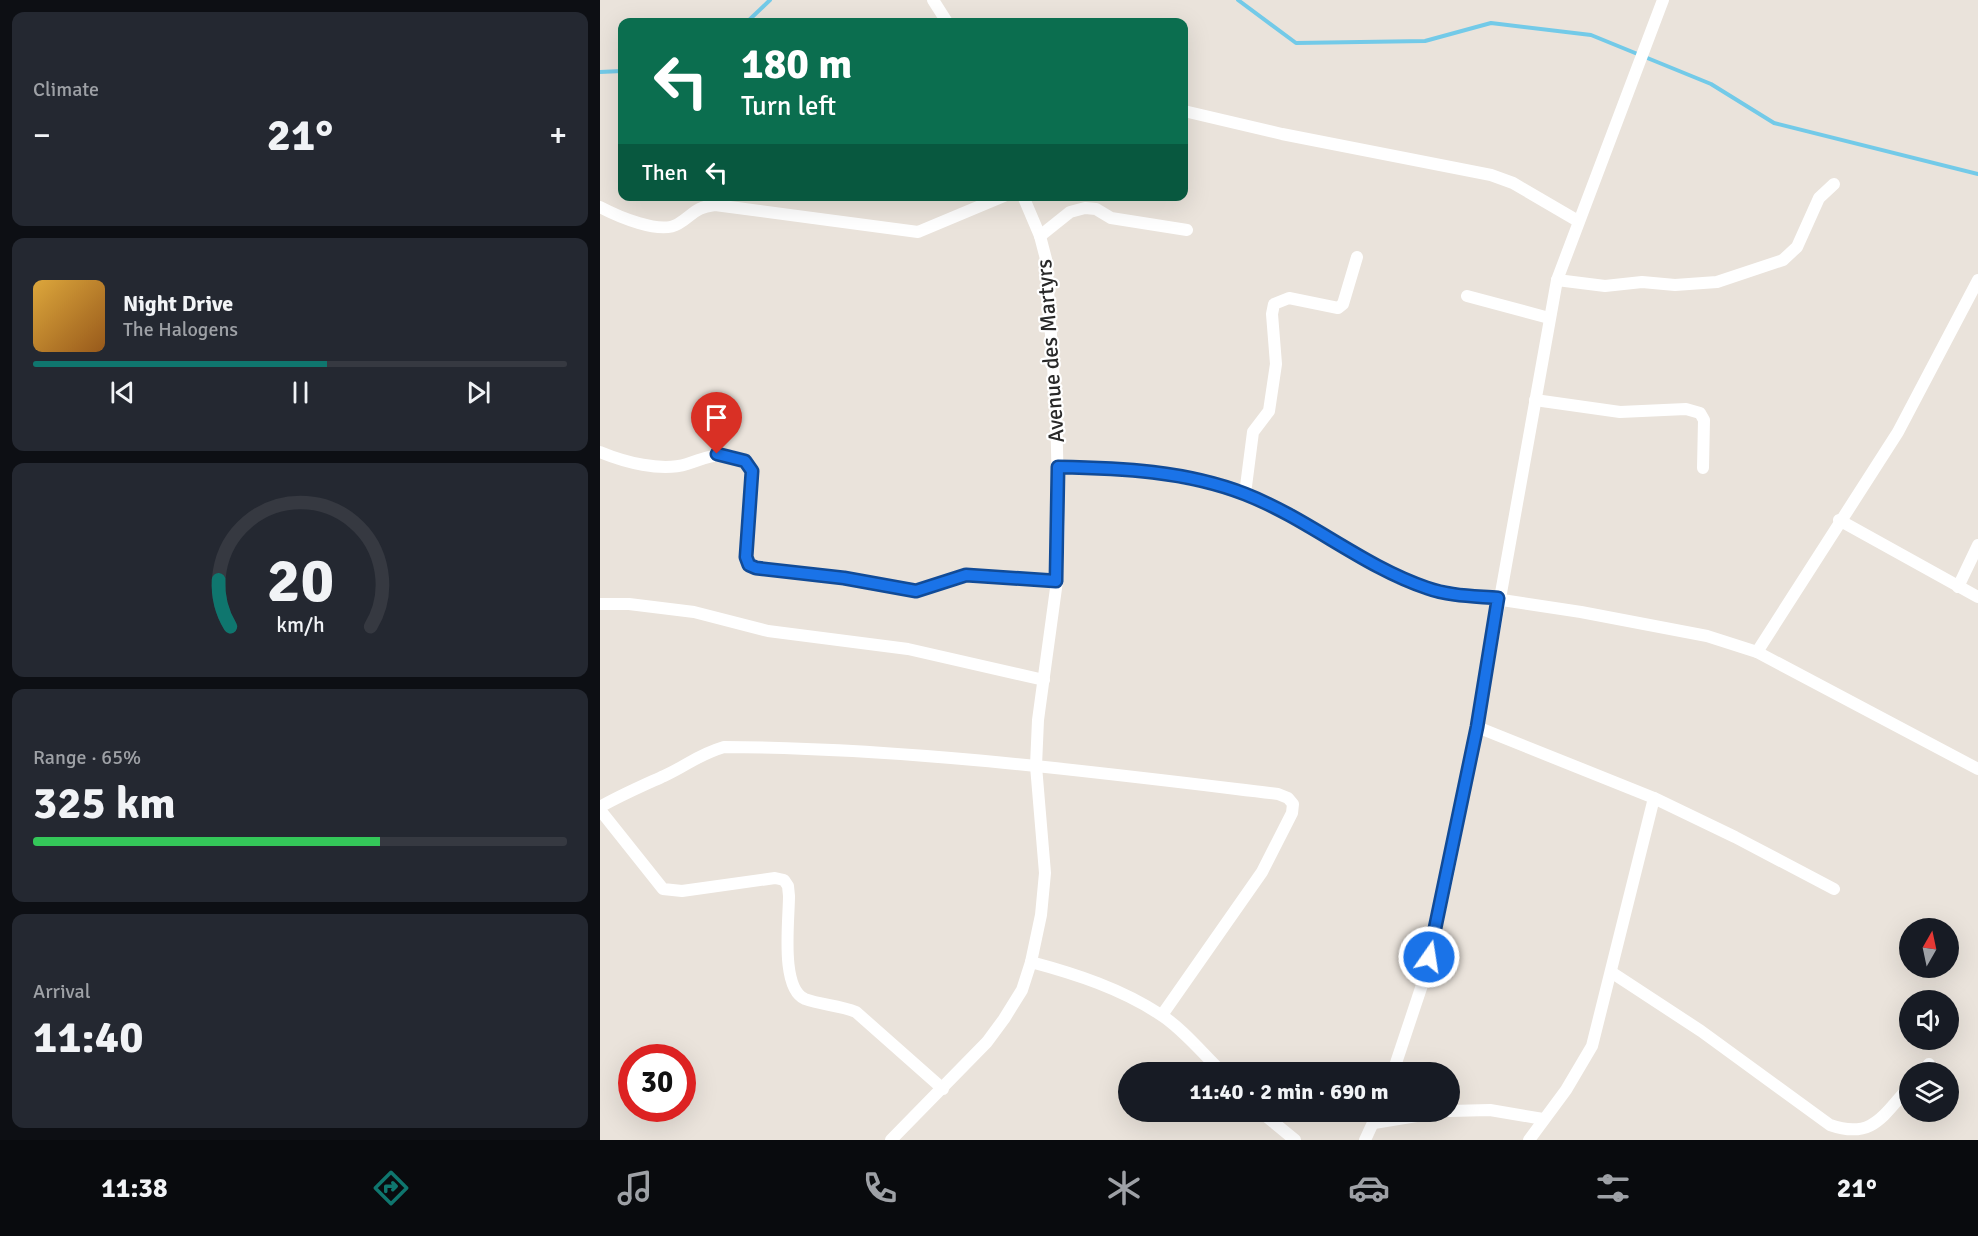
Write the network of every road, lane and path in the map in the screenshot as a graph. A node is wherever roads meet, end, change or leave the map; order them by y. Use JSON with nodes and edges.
{"nodes":[{"id":1,"x":933,"y":0,"type":"edge"},
{"id":2,"x":1663,"y":0,"type":"edge"},
{"id":3,"x":944,"y":18,"type":"edge"},
{"id":4,"x":1188,"y":112,"type":"edge"},
{"id":5,"x":1834,"y":184,"type":"dead end"},
{"id":6,"x":992,"y":201,"type":"edge"},
{"id":7,"x":1025,"y":201,"type":"edge"},
{"id":8,"x":600,"y":207,"type":"edge"},
{"id":9,"x":1578,"y":221,"type":"junction"},
{"id":10,"x":1187,"y":230,"type":"dead end"},
{"id":11,"x":1040,"y":236,"type":"junction"},
{"id":12,"x":1357,"y":257,"type":"dead end"},
{"id":13,"x":1557,"y":280,"type":"junction"},
{"id":14,"x":1978,"y":280,"type":"edge"},
{"id":15,"x":1467,"y":296,"type":"dead end"},
{"id":16,"x":1549,"y":318,"type":"junction"},
{"id":17,"x":1535,"y":400,"type":"junction"},
{"id":18,"x":600,"y":452,"type":"edge"},
{"id":19,"x":1058,"y":467,"type":"junction"},
{"id":20,"x":1703,"y":468,"type":"dead end"},
{"id":21,"x":1245,"y":494,"type":"junction"},
{"id":22,"x":1839,"y":520,"type":"junction"},
{"id":23,"x":1978,"y":545,"type":"edge"},
{"id":24,"x":1056,"y":581,"type":"junction"},
{"id":25,"x":1958,"y":587,"type":"junction"},
{"id":26,"x":1978,"y":597,"type":"edge"},
{"id":27,"x":1498,"y":598,"type":"junction"},
{"id":28,"x":600,"y":604,"type":"edge"},
{"id":29,"x":1757,"y":652,"type":"junction"},
{"id":30,"x":1044,"y":680,"type":"junction"},
{"id":31,"x":1477,"y":727,"type":"junction"},
{"id":32,"x":1036,"y":766,"type":"junction"},
{"id":33,"x":1978,"y":769,"type":"edge"},
{"id":34,"x":1654,"y":798,"type":"junction"},
{"id":35,"x":600,"y":808,"type":"edge"},
{"id":36,"x":1834,"y":889,"type":"dead end"},
{"id":37,"x":1031,"y":962,"type":"junction"},
{"id":38,"x":1611,"y":972,"type":"junction"},
{"id":39,"x":1162,"y":1016,"type":"junction"},
{"id":40,"x":1211,"y":1062,"type":"edge"},
{"id":41,"x":1396,"y":1062,"type":"edge"},
{"id":42,"x":943,"y":1089,"type":"junction"},
{"id":43,"x":1899,"y":1098,"type":"edge"},
{"id":44,"x":1460,"y":1111,"type":"edge"},
{"id":45,"x":1543,"y":1119,"type":"junction"},
{"id":46,"x":1273,"y":1122,"type":"edge"},
{"id":47,"x":1374,"y":1122,"type":"edge"},
{"id":48,"x":891,"y":1140,"type":"edge"},
{"id":49,"x":1295,"y":1140,"type":"edge"},
{"id":50,"x":1365,"y":1140,"type":"edge"},
{"id":51,"x":1529,"y":1140,"type":"edge"}],
"edges":[{"from":1,"to":3,"type":"street"},
{"from":2,"to":9,"type":"street"},
{"from":4,"to":9,"type":"street"},
{"from":5,"to":13,"type":"street"},
{"from":6,"to":8,"type":"street"},
{"from":7,"to":11,"type":"street","name":"Avenue des Martyrs"},
{"from":9,"to":13,"type":"street"},
{"from":10,"to":11,"type":"street"},
{"from":11,"to":19,"type":"street","name":"Avenue des Martyrs"},
{"from":12,"to":21,"type":"street"},
{"from":13,"to":16,"type":"street"},
{"from":14,"to":22,"type":"street"},
{"from":15,"to":16,"type":"street"},
{"from":16,"to":17,"type":"street"},
{"from":17,"to":20,"type":"street"},
{"from":17,"to":27,"type":"street"},
{"from":18,"to":24,"type":"street"},
{"from":19,"to":21,"type":"street"},
{"from":19,"to":24,"type":"street","name":"Avenue des Martyrs"},
{"from":21,"to":27,"type":"street"},
{"from":22,"to":25,"type":"street"},
{"from":22,"to":29,"type":"street"},
{"from":23,"to":25,"type":"street"},
{"from":24,"to":30,"type":"street","name":"Avenue des Martyrs"},
{"from":25,"to":26,"type":"street"},
{"from":27,"to":29,"type":"street"},
{"from":27,"to":31,"type":"street"},
{"from":28,"to":30,"type":"street"},
{"from":29,"to":33,"type":"street"},
{"from":30,"to":32,"type":"street","name":"Avenue des Martyrs"},
{"from":31,"to":34,"type":"street"},
{"from":31,"to":41,"type":"street"},
{"from":32,"to":35,"type":"street"},
{"from":32,"to":37,"type":"street","name":"Avenue des Martyrs"},
{"from":32,"to":39,"type":"street"},
{"from":34,"to":36,"type":"street"},
{"from":34,"to":38,"type":"street"},
{"from":35,"to":42,"type":"street"},
{"from":37,"to":39,"type":"street"},
{"from":37,"to":42,"type":"street","name":"Avenue des Martyrs"},
{"from":38,"to":43,"type":"street"},
{"from":38,"to":45,"type":"street"},
{"from":39,"to":40,"type":"street"},
{"from":42,"to":48,"type":"street","name":"Avenue des Martyrs"},
{"from":44,"to":45,"type":"street"},
{"from":45,"to":51,"type":"street"},
{"from":46,"to":49,"type":"street"},
{"from":47,"to":50,"type":"street"}]}
